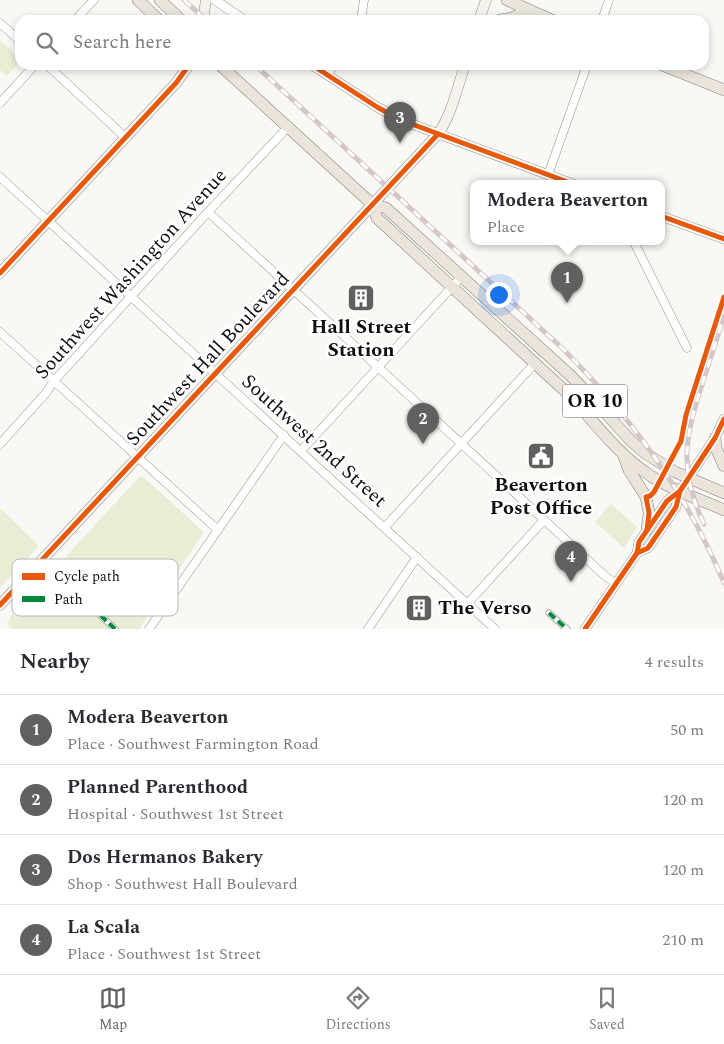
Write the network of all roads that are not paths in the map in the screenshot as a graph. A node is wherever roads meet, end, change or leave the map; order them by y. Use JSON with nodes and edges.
{"nodes":[{"id":1,"x":94,"y":0,"type":"edge"},
{"id":2,"x":138,"y":0,"type":"edge"},
{"id":3,"x":160,"y":0,"type":"edge"},
{"id":4,"x":206,"y":0,"type":"edge"},
{"id":5,"x":215,"y":0,"type":"edge"},
{"id":6,"x":364,"y":0,"type":"edge"},
{"id":7,"x":486,"y":0,"type":"edge"},
{"id":8,"x":507,"y":0,"type":"edge"},
{"id":9,"x":609,"y":0,"type":"edge"},
{"id":10,"x":527,"y":10,"type":"junction"},
{"id":11,"x":80,"y":15,"type":"edge"},
{"id":12,"x":154,"y":15,"type":"edge"},
{"id":13,"x":176,"y":15,"type":"edge"},
{"id":14,"x":204,"y":15,"type":"edge"},
{"id":15,"x":237,"y":15,"type":"edge"},
{"id":16,"x":362,"y":15,"type":"edge"},
{"id":17,"x":481,"y":15,"type":"edge"},
{"id":18,"x":518,"y":15,"type":"edge"},
{"id":19,"x":540,"y":15,"type":"edge"},
{"id":20,"x":604,"y":15,"type":"edge"},
{"id":21,"x":0,"y":22,"type":"edge"},
{"id":22,"x":15,"y":36,"type":"edge"},
{"id":23,"x":30,"y":70,"type":"edge"},
{"id":24,"x":52,"y":70,"type":"edge"},
{"id":25,"x":185,"y":70,"type":"edge"},
{"id":26,"x":225,"y":70,"type":"edge"},
{"id":27,"x":320,"y":70,"type":"edge"},
{"id":28,"x":330,"y":70,"type":"edge"},
{"id":29,"x":463,"y":70,"type":"edge"},
{"id":30,"x":585,"y":70,"type":"edge"},
{"id":31,"x":674,"y":70,"type":"edge"},
{"id":32,"x":327,"y":75,"type":"junction"},
{"id":33,"x":724,"y":90,"type":"edge"},
{"id":34,"x":0,"y":103,"type":"edge"},
{"id":35,"x":288,"y":127,"type":"junction"},
{"id":36,"x":438,"y":134,"type":"junction"},
{"id":37,"x":125,"y":136,"type":"junction"},
{"id":38,"x":548,"y":175,"type":"junction"},
{"id":39,"x":0,"y":177,"type":"edge"},
{"id":40,"x":562,"y":180,"type":"edge"},
{"id":41,"x":372,"y":204,"type":"junction"},
{"id":42,"x":208,"y":212,"type":"junction"},
{"id":43,"x":665,"y":217,"type":"edge"},
{"id":44,"x":48,"y":221,"type":"junction"},
{"id":45,"x":724,"y":239,"type":"edge"},
{"id":46,"x":636,"y":245,"type":"edge"},
{"id":47,"x":0,"y":273,"type":"edge"},
{"id":48,"x":462,"y":276,"type":"junction"},
{"id":49,"x":452,"y":287,"type":"junction"},
{"id":50,"x":293,"y":290,"type":"junction"},
{"id":51,"x":131,"y":297,"type":"junction"},
{"id":52,"x":0,"y":332,"type":"edge"},
{"id":53,"x":687,"y":348,"type":"dead end"},
{"id":54,"x":535,"y":363,"type":"junction"},
{"id":55,"x":378,"y":367,"type":"junction"},
{"id":56,"x":216,"y":373,"type":"junction"},
{"id":57,"x":54,"y":380,"type":"junction"},
{"id":58,"x":724,"y":419,"type":"edge"},
{"id":59,"x":284,"y":435,"type":"junction"},
{"id":60,"x":715,"y":438,"type":"junction"},
{"id":61,"x":0,"y":444,"type":"edge"},
{"id":62,"x":461,"y":444,"type":"junction"},
{"id":63,"x":301,"y":451,"type":"junction"},
{"id":64,"x":622,"y":454,"type":"junction"},
{"id":65,"x":138,"y":457,"type":"junction"},
{"id":66,"x":724,"y":466,"type":"edge"},
{"id":67,"x":688,"y":478,"type":"junction"},
{"id":68,"x":680,"y":491,"type":"junction"},
{"id":69,"x":724,"y":493,"type":"edge"},
{"id":70,"x":724,"y":510,"type":"edge"},
{"id":71,"x":544,"y":520,"type":"junction"},
{"id":72,"x":384,"y":528,"type":"junction"},
{"id":73,"x":218,"y":530,"type":"junction"},
{"id":74,"x":647,"y":530,"type":"junction"},
{"id":75,"x":637,"y":553,"type":"junction"},
{"id":76,"x":417,"y":557,"type":"junction"},
{"id":77,"x":43,"y":559,"type":"edge"},
{"id":78,"x":616,"y":584,"type":"junction"},
{"id":79,"x":178,"y":587,"type":"edge"},
{"id":80,"x":12,"y":592,"type":"edge"},
{"id":81,"x":468,"y":604,"type":"junction"},
{"id":82,"x":0,"y":605,"type":"edge"},
{"id":83,"x":549,"y":612,"type":"dead end"},
{"id":84,"x":101,"y":616,"type":"edge"},
{"id":85,"x":158,"y":616,"type":"edge"},
{"id":86,"x":115,"y":629,"type":"edge"},
{"id":87,"x":149,"y":629,"type":"edge"},
{"id":88,"x":368,"y":629,"type":"edge"},
{"id":89,"x":495,"y":629,"type":"edge"},
{"id":90,"x":567,"y":629,"type":"edge"},
{"id":91,"x":585,"y":629,"type":"edge"}],
"edges":[{"from":1,"to":11,"type":"street"},
{"from":2,"to":12,"type":"main road"},
{"from":3,"to":13,"type":"main road"},
{"from":4,"to":14,"type":"main road"},
{"from":5,"to":15,"type":"street"},
{"from":6,"to":16,"type":"street"},
{"from":7,"to":17,"type":"main road"},
{"from":8,"to":10,"type":"main road"},
{"from":9,"to":20,"type":"street"},
{"from":10,"to":18,"type":"main road"},
{"from":10,"to":19,"type":"main road"},
{"from":21,"to":22,"type":"street"},
{"from":23,"to":34,"type":"street"},
{"from":24,"to":37,"type":"street"},
{"from":25,"to":37,"type":"main road"},
{"from":26,"to":35,"type":"main road","number":"OR 10"},
{"from":27,"to":32,"type":"street"},
{"from":28,"to":32,"type":"street"},
{"from":29,"to":36,"type":"main road","name":"Southwest Hall Boulevard"},
{"from":30,"to":38,"type":"street"},
{"from":31,"to":33,"type":"main road"},
{"from":32,"to":36,"type":"street"},
{"from":35,"to":41,"type":"main road","number":"OR 10"},
{"from":35,"to":42,"type":"street","name":"Southwest Washington Avenue"},
{"from":36,"to":38,"type":"street"},
{"from":36,"to":41,"type":"main road","name":"Southwest Hall Boulevard"},
{"from":37,"to":44,"type":"main road"},
{"from":38,"to":40,"type":"street"},
{"from":39,"to":44,"type":"street","name":"Southwest 2nd Street"},
{"from":41,"to":48,"type":"main road","number":"OR 10"},
{"from":41,"to":49,"type":"main road","number":"OR 10"},
{"from":41,"to":50,"type":"main road","name":"Southwest Hall Boulevard"},
{"from":42,"to":50,"type":"street"},
{"from":42,"to":51,"type":"street","name":"Southwest Washington Avenue"},
{"from":43,"to":45,"type":"street"},
{"from":44,"to":47,"type":"main road"},
{"from":44,"to":51,"type":"street","name":"Southwest 2nd Street"},
{"from":46,"to":53,"type":"street"},
{"from":48,"to":49,"type":"street"},
{"from":48,"to":67,"type":"main road","number":"OR 10"},
{"from":49,"to":54,"type":"main road","number":"OR 10"},
{"from":49,"to":55,"type":"street"},
{"from":50,"to":55,"type":"street"},
{"from":50,"to":56,"type":"main road","name":"Southwest Hall Boulevard"},
{"from":51,"to":56,"type":"street","name":"Southwest 2nd Street"},
{"from":51,"to":57,"type":"street","name":"Southwest Washington Avenue"},
{"from":52,"to":57,"type":"street"},
{"from":54,"to":62,"type":"street"},
{"from":54,"to":64,"type":"main road","number":"OR 10"},
{"from":55,"to":62,"type":"street"},
{"from":55,"to":63,"type":"street"},
{"from":56,"to":59,"type":"street","name":"Southwest 2nd Street"},
{"from":56,"to":65,"type":"main road","name":"Southwest Hall Boulevard"},
{"from":57,"to":61,"type":"street","name":"Southwest Washington Avenue"},
{"from":57,"to":65,"type":"street"},
{"from":58,"to":60,"type":"street"},
{"from":59,"to":63,"type":"street","name":"Southwest 2nd Street"},
{"from":59,"to":73,"type":"street"},
{"from":60,"to":66,"type":"main road"},
{"from":60,"to":67,"type":"street"},
{"from":62,"to":71,"type":"street"},
{"from":62,"to":72,"type":"street"},
{"from":63,"to":72,"type":"street","name":"Southwest 2nd Street"},
{"from":64,"to":68,"type":"main road","number":"OR 10"},
{"from":64,"to":74,"type":"main road"},
{"from":65,"to":73,"type":"street"},
{"from":65,"to":77,"type":"main road","name":"Southwest Hall Boulevard"},
{"from":67,"to":68,"type":"street"},
{"from":67,"to":69,"type":"main road","number":"OR 10"},
{"from":68,"to":70,"type":"main road","number":"OR 10"},
{"from":68,"to":74,"type":"street"},
{"from":68,"to":75,"type":"street"},
{"from":71,"to":78,"type":"street"},
{"from":71,"to":81,"type":"street"},
{"from":72,"to":76,"type":"street","name":"Southwest 2nd Street"},
{"from":73,"to":79,"type":"street"},
{"from":74,"to":75,"type":"street"},
{"from":75,"to":78,"type":"street"},
{"from":76,"to":81,"type":"street","name":"Southwest 2nd Street"},
{"from":76,"to":88,"type":"street"},
{"from":78,"to":91,"type":"street"},
{"from":80,"to":82,"type":"main road","name":"Southwest Hall Boulevard"},
{"from":81,"to":89,"type":"street","name":"Southwest 2nd Street"},
{"from":83,"to":90,"type":"street"},
{"from":84,"to":86,"type":"street"},
{"from":85,"to":87,"type":"street"}]}
